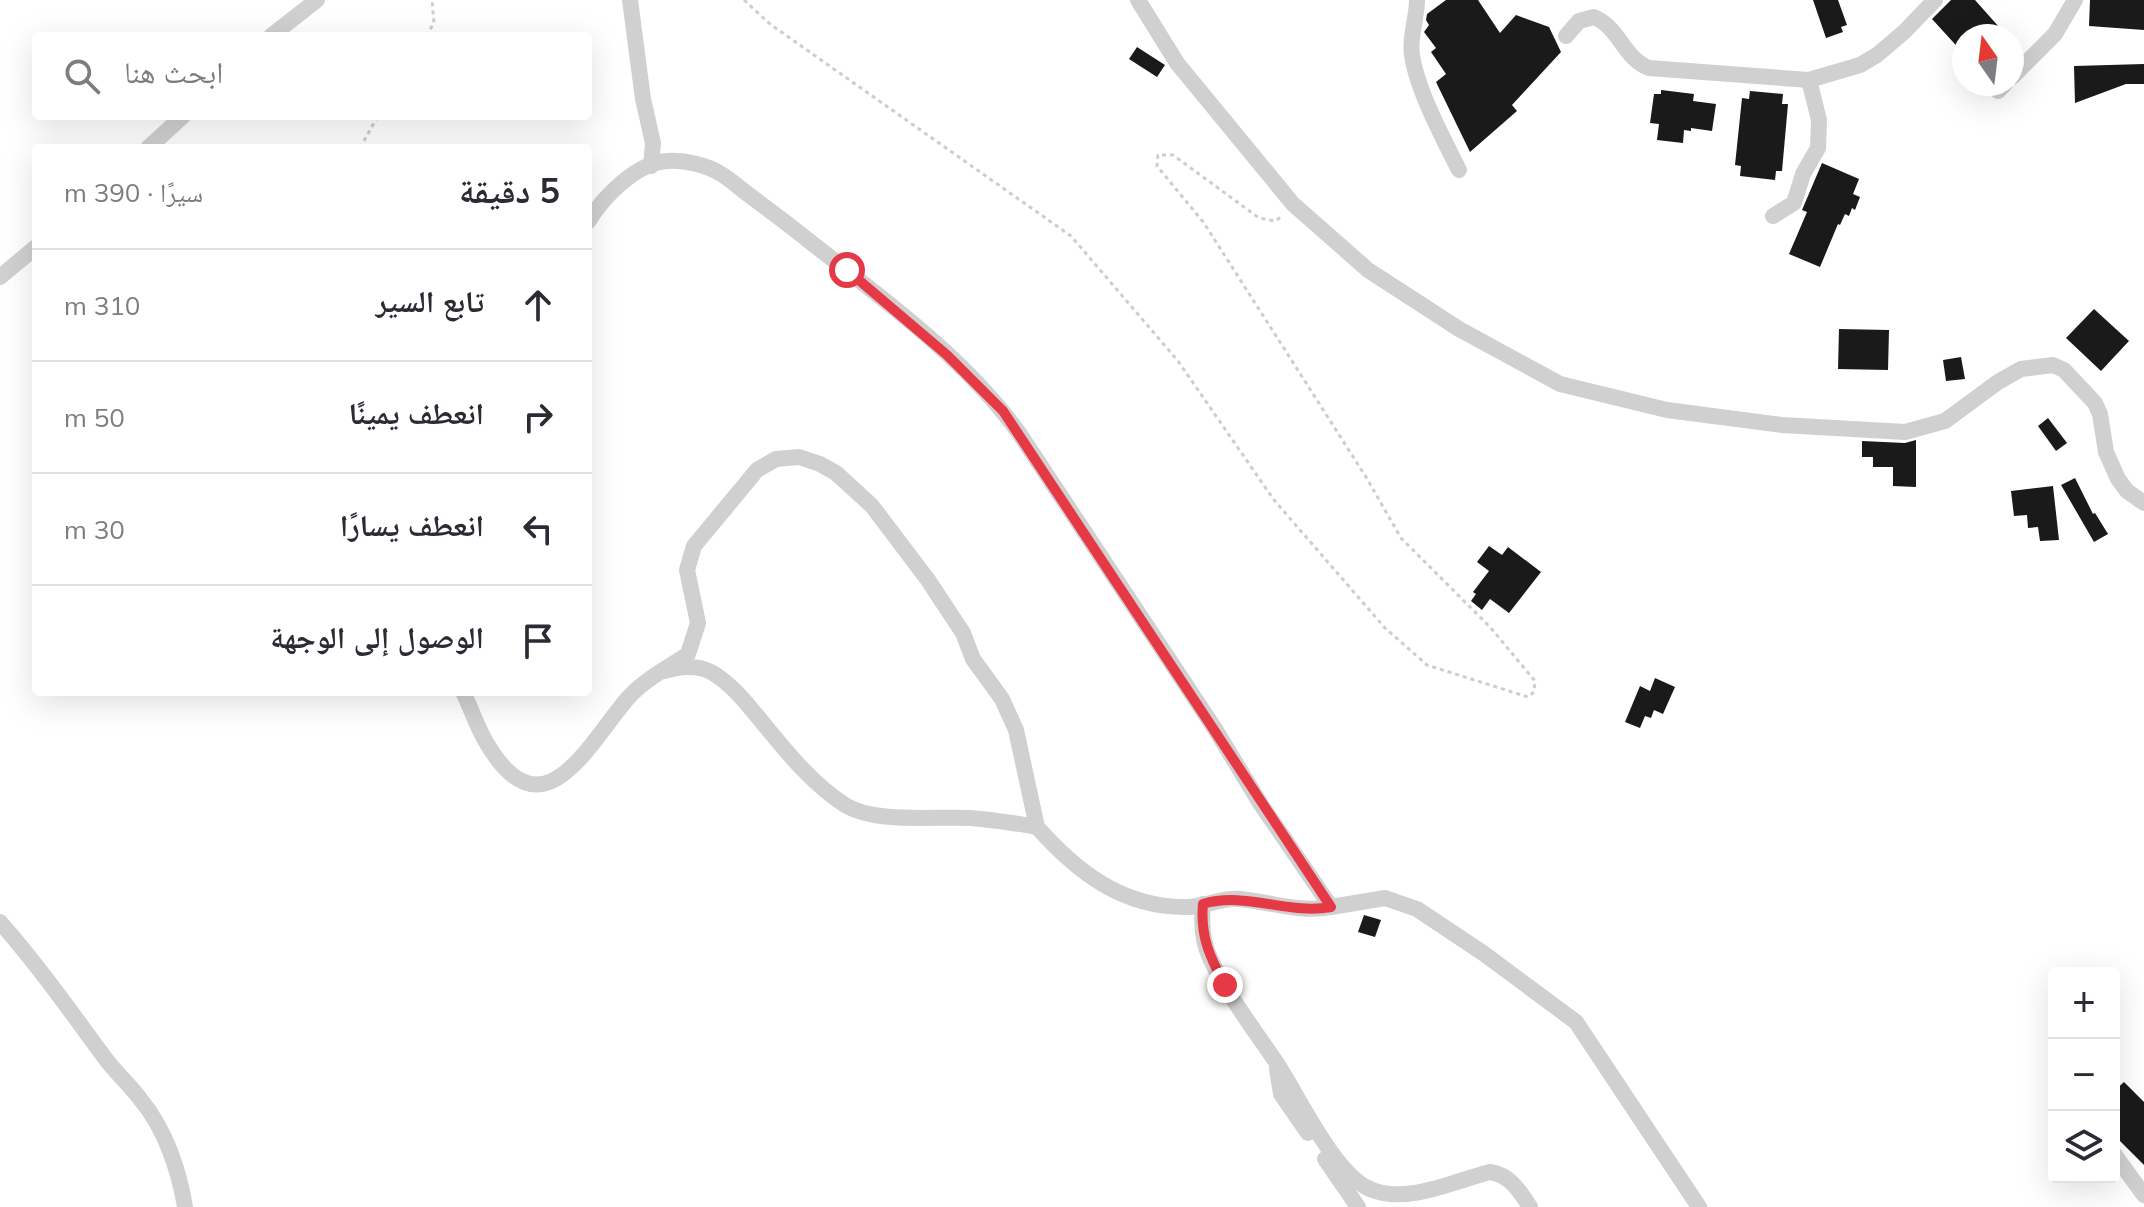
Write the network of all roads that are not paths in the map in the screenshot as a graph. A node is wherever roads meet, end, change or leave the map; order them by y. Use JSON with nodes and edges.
{"nodes":[{"id":1,"x":317,"y":0,"type":"edge"},
{"id":2,"x":630,"y":0,"type":"edge"},
{"id":3,"x":1138,"y":0,"type":"edge"},
{"id":4,"x":1417,"y":0,"type":"edge"},
{"id":5,"x":1935,"y":0,"type":"edge"},
{"id":6,"x":2075,"y":0,"type":"edge"},
{"id":7,"x":276,"y":32,"type":"edge"},
{"id":8,"x":1566,"y":36,"type":"dead end"},
{"id":9,"x":2024,"y":65,"type":"edge"},
{"id":10,"x":1809,"y":80,"type":"junction"},
{"id":11,"x":179,"y":120,"type":"edge"},
{"id":12,"x":152,"y":144,"type":"edge"},
{"id":13,"x":651,"y":166,"type":"junction"},
{"id":14,"x":1459,"y":170,"type":"dead end"},
{"id":15,"x":1773,"y":216,"type":"dead end"},
{"id":16,"x":592,"y":217,"type":"edge"},
{"id":17,"x":32,"y":250,"type":"edge"},
{"id":18,"x":0,"y":277,"type":"edge"},
{"id":19,"x":2144,"y":503,"type":"edge"},
{"id":20,"x":664,"y":671,"type":"junction"},
{"id":21,"x":465,"y":696,"type":"edge"},
{"id":22,"x":1037,"y":827,"type":"junction"},
{"id":23,"x":1203,"y":904,"type":"junction"},
{"id":24,"x":1331,"y":907,"type":"junction"},
{"id":25,"x":0,"y":922,"type":"edge"},
{"id":26,"x":1276,"y":1062,"type":"junction"},
{"id":27,"x":2120,"y":1162,"type":"edge"},
{"id":28,"x":2144,"y":1195,"type":"edge"},
{"id":29,"x":185,"y":1207,"type":"edge"},
{"id":30,"x":1358,"y":1207,"type":"edge"},
{"id":31,"x":1530,"y":1207,"type":"edge"},
{"id":32,"x":1699,"y":1207,"type":"edge"}],
"edges":[{"from":1,"to":7,"type":"street"},
{"from":2,"to":13,"type":"street"},
{"from":3,"to":19,"type":"street"},
{"from":4,"to":14,"type":"street"},
{"from":5,"to":10,"type":"street"},
{"from":6,"to":9,"type":"street"},
{"from":8,"to":10,"type":"street"},
{"from":10,"to":15,"type":"street"},
{"from":11,"to":12,"type":"street"},
{"from":13,"to":16,"type":"street"},
{"from":13,"to":24,"type":"street"},
{"from":17,"to":18,"type":"street"},
{"from":20,"to":21,"type":"street"},
{"from":20,"to":22,"type":"street"},
{"from":20,"to":22,"type":"street"},
{"from":22,"to":23,"type":"street"},
{"from":23,"to":24,"type":"street"},
{"from":23,"to":26,"type":"street"},
{"from":24,"to":32,"type":"street"},
{"from":25,"to":29,"type":"street"},
{"from":26,"to":30,"type":"street"},
{"from":26,"to":31,"type":"street"},
{"from":27,"to":28,"type":"street"}]}
